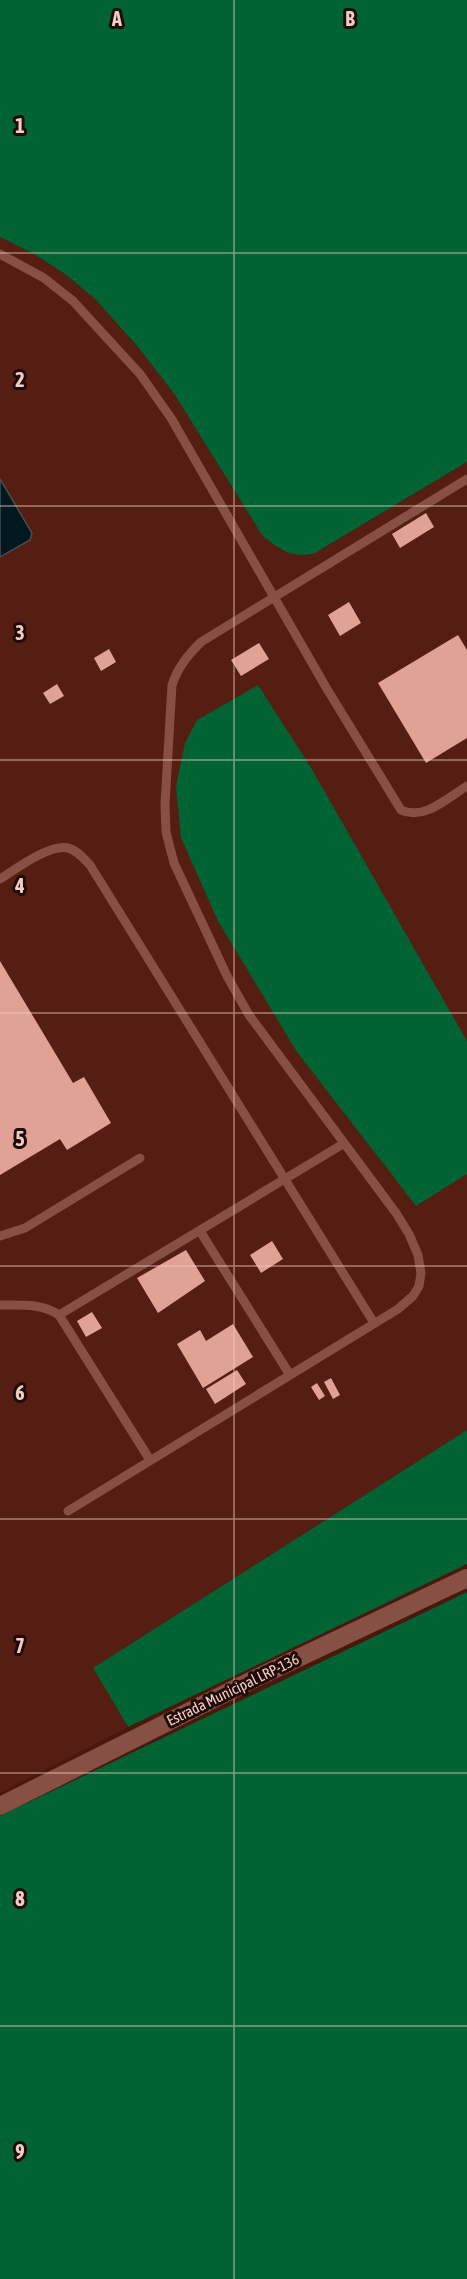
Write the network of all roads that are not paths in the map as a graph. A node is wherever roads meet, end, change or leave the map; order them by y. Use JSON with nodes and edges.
{"nodes":[{"id":1,"x":0,"y":254,"type":"edge"},
{"id":2,"x":467,"y":479,"type":"edge"},
{"id":3,"x":274,"y":599,"type":"junction"},
{"id":4,"x":467,"y":786,"type":"edge"},
{"id":5,"x":0,"y":879,"type":"edge"},
{"id":6,"x":343,"y":1144,"type":"junction"},
{"id":7,"x":140,"y":1158,"type":"dead end"},
{"id":8,"x":285,"y":1179,"type":"junction"},
{"id":9,"x":200,"y":1231,"type":"junction"},
{"id":10,"x":0,"y":1236,"type":"edge"},
{"id":11,"x":0,"y":1305,"type":"edge"},
{"id":12,"x":59,"y":1315,"type":"junction"},
{"id":13,"x":374,"y":1323,"type":"junction"},
{"id":14,"x":290,"y":1375,"type":"junction"},
{"id":15,"x":150,"y":1460,"type":"junction"},
{"id":16,"x":68,"y":1510,"type":"dead end"},
{"id":17,"x":467,"y":1578,"type":"edge"},
{"id":18,"x":0,"y":1806,"type":"edge"}],
"edges":[{"from":1,"to":3,"type":"lane"},
{"from":2,"to":3,"type":"lane"},
{"from":3,"to":4,"type":"lane"},
{"from":3,"to":6,"type":"lane"},
{"from":5,"to":8,"type":"lane"},
{"from":6,"to":8,"type":"lane"},
{"from":6,"to":13,"type":"lane"},
{"from":7,"to":10,"type":"lane"},
{"from":8,"to":9,"type":"lane"},
{"from":8,"to":13,"type":"lane"},
{"from":9,"to":12,"type":"lane"},
{"from":9,"to":14,"type":"lane"},
{"from":11,"to":12,"type":"lane"},
{"from":12,"to":15,"type":"lane"},
{"from":13,"to":14,"type":"lane"},
{"from":14,"to":15,"type":"lane"},
{"from":15,"to":16,"type":"lane"},
{"from":17,"to":18,"type":"street","name":"Estrada Municipal LRP-136"}]}
